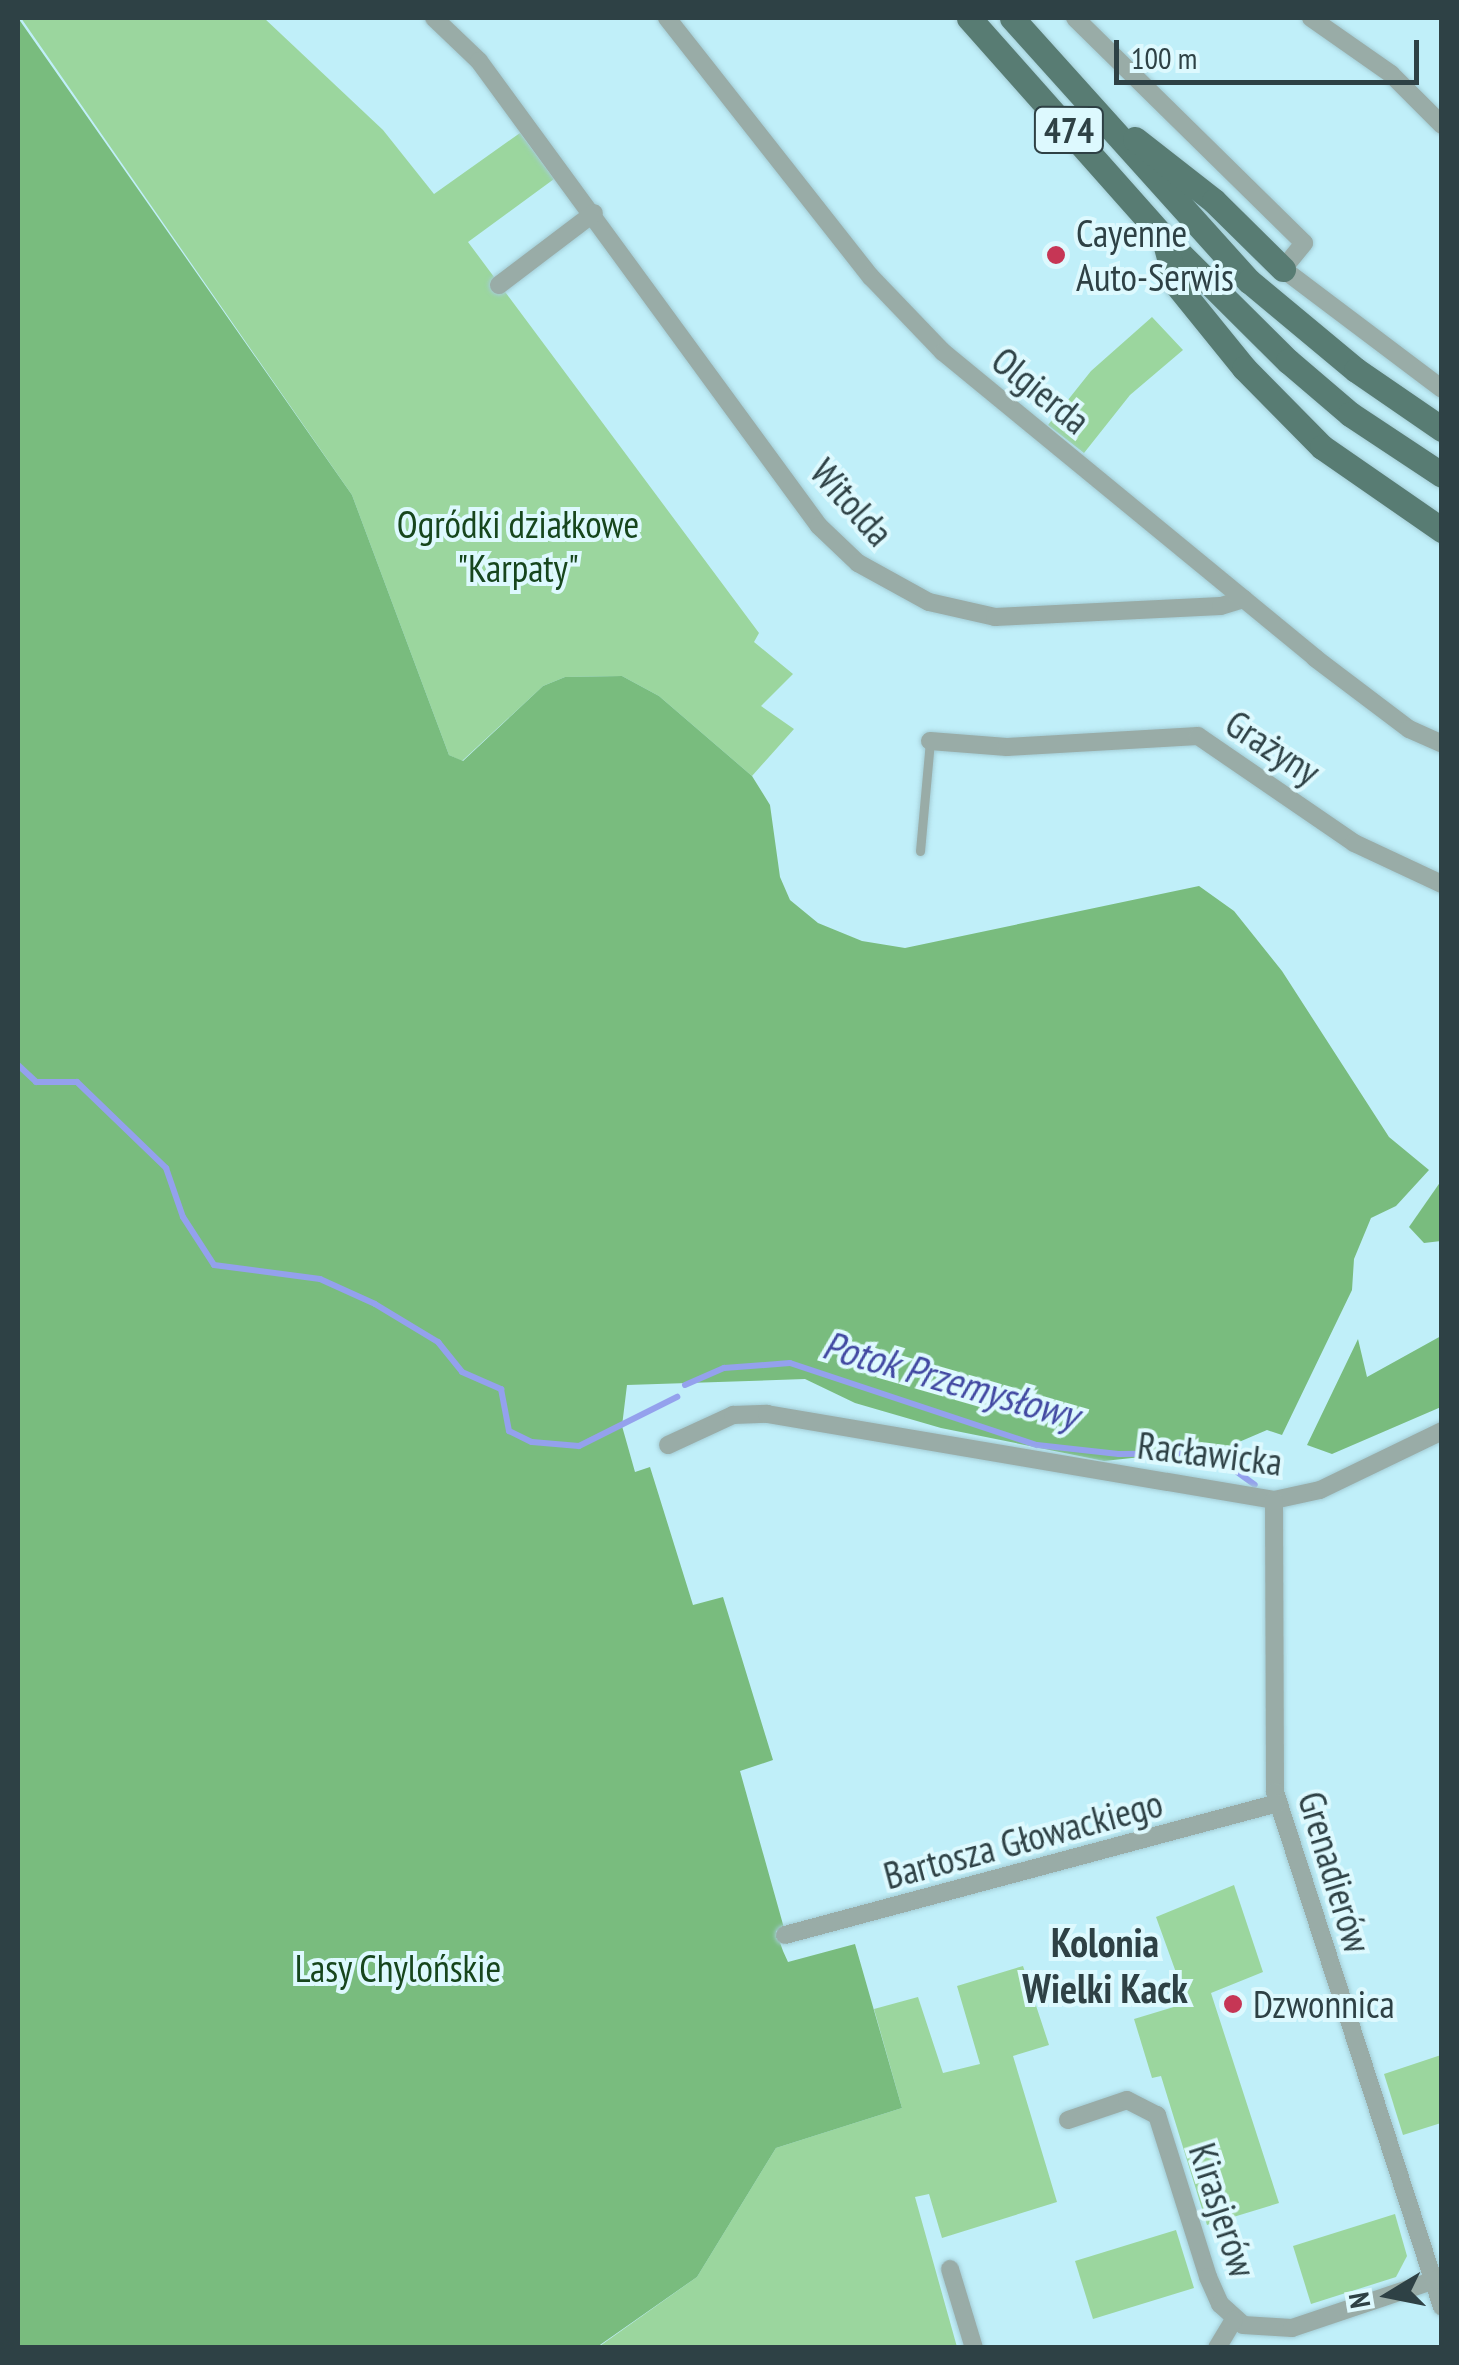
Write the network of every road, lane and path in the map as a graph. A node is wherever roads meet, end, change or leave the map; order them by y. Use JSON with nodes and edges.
{"nodes":[{"id":1,"x":434,"y":18,"type":"edge"},
{"id":2,"x":667,"y":18,"type":"edge"},
{"id":3,"x":969,"y":18,"type":"edge"},
{"id":4,"x":1012,"y":18,"type":"edge"},
{"id":5,"x":1075,"y":18,"type":"edge"},
{"id":6,"x":1311,"y":18,"type":"edge"},
{"id":7,"x":1080,"y":95,"type":"junction"},
{"id":8,"x":1442,"y":125,"type":"edge"},
{"id":9,"x":594,"y":213,"type":"junction"},
{"id":10,"x":1164,"y":238,"type":"junction"},
{"id":11,"x":1283,"y":269,"type":"junction"},
{"id":12,"x":499,"y":286,"type":"dead end"},
{"id":13,"x":1442,"y":389,"type":"edge"},
{"id":14,"x":1442,"y":429,"type":"edge"},
{"id":15,"x":1442,"y":475,"type":"edge"},
{"id":16,"x":1442,"y":530,"type":"edge"},
{"id":17,"x":1244,"y":599,"type":"junction"},
{"id":18,"x":930,"y":740,"type":"joint"},
{"id":19,"x":1442,"y":744,"type":"edge"},
{"id":20,"x":920,"y":851,"type":"dead end"},
{"id":21,"x":1442,"y":884,"type":"edge"},
{"id":22,"x":1442,"y":1431,"type":"edge"},
{"id":23,"x":668,"y":1445,"type":"dead end"},
{"id":24,"x":1274,"y":1500,"type":"junction"},
{"id":25,"x":1278,"y":1804,"type":"junction"},
{"id":26,"x":785,"y":1936,"type":"dead end"},
{"id":27,"x":1068,"y":2120,"type":"dead end"},
{"id":28,"x":950,"y":2269,"type":"dead end"},
{"id":29,"x":1437,"y":2279,"type":"edge"},
{"id":30,"x":1442,"y":2307,"type":"edge"},
{"id":31,"x":1234,"y":2320,"type":"junction"},
{"id":32,"x":974,"y":2348,"type":"edge"},
{"id":33,"x":1217,"y":2348,"type":"edge"}],
"edges":[{"from":1,"to":9,"type":"street","name":"Witolda"},
{"from":2,"to":17,"type":"street","name":"Olgierda"},
{"from":3,"to":10,"type":"main road","number":"474"},
{"from":4,"to":7,"type":"main road","number":"474"},
{"from":5,"to":11,"type":"street"},
{"from":6,"to":8,"type":"street"},
{"from":7,"to":11,"type":"main road"},
{"from":7,"to":14,"type":"main road","number":"474"},
{"from":9,"to":12,"type":"street"},
{"from":9,"to":17,"type":"street","name":"Witolda"},
{"from":10,"to":15,"type":"main road","number":"474"},
{"from":10,"to":16,"type":"main road"},
{"from":11,"to":13,"type":"street"},
{"from":17,"to":19,"type":"street","name":"Olgierda"},
{"from":18,"to":20,"type":"lane"},
{"from":18,"to":21,"type":"street","name":"Grażyny"},
{"from":22,"to":24,"type":"street","name":"Racławicka"},
{"from":23,"to":24,"type":"street","name":"Racławicka"},
{"from":24,"to":25,"type":"street","name":"Grenadierów"},
{"from":25,"to":26,"type":"street","name":"Bartosza Głowackiego"},
{"from":25,"to":29,"type":"street","name":"Grenadierów"},
{"from":27,"to":31,"type":"street","name":"Kirasjerów"},
{"from":28,"to":32,"type":"street"},
{"from":29,"to":30,"type":"street","name":"Grenadierów"},
{"from":29,"to":31,"type":"street","name":"Kirasjerów"},
{"from":31,"to":33,"type":"street"}]}
